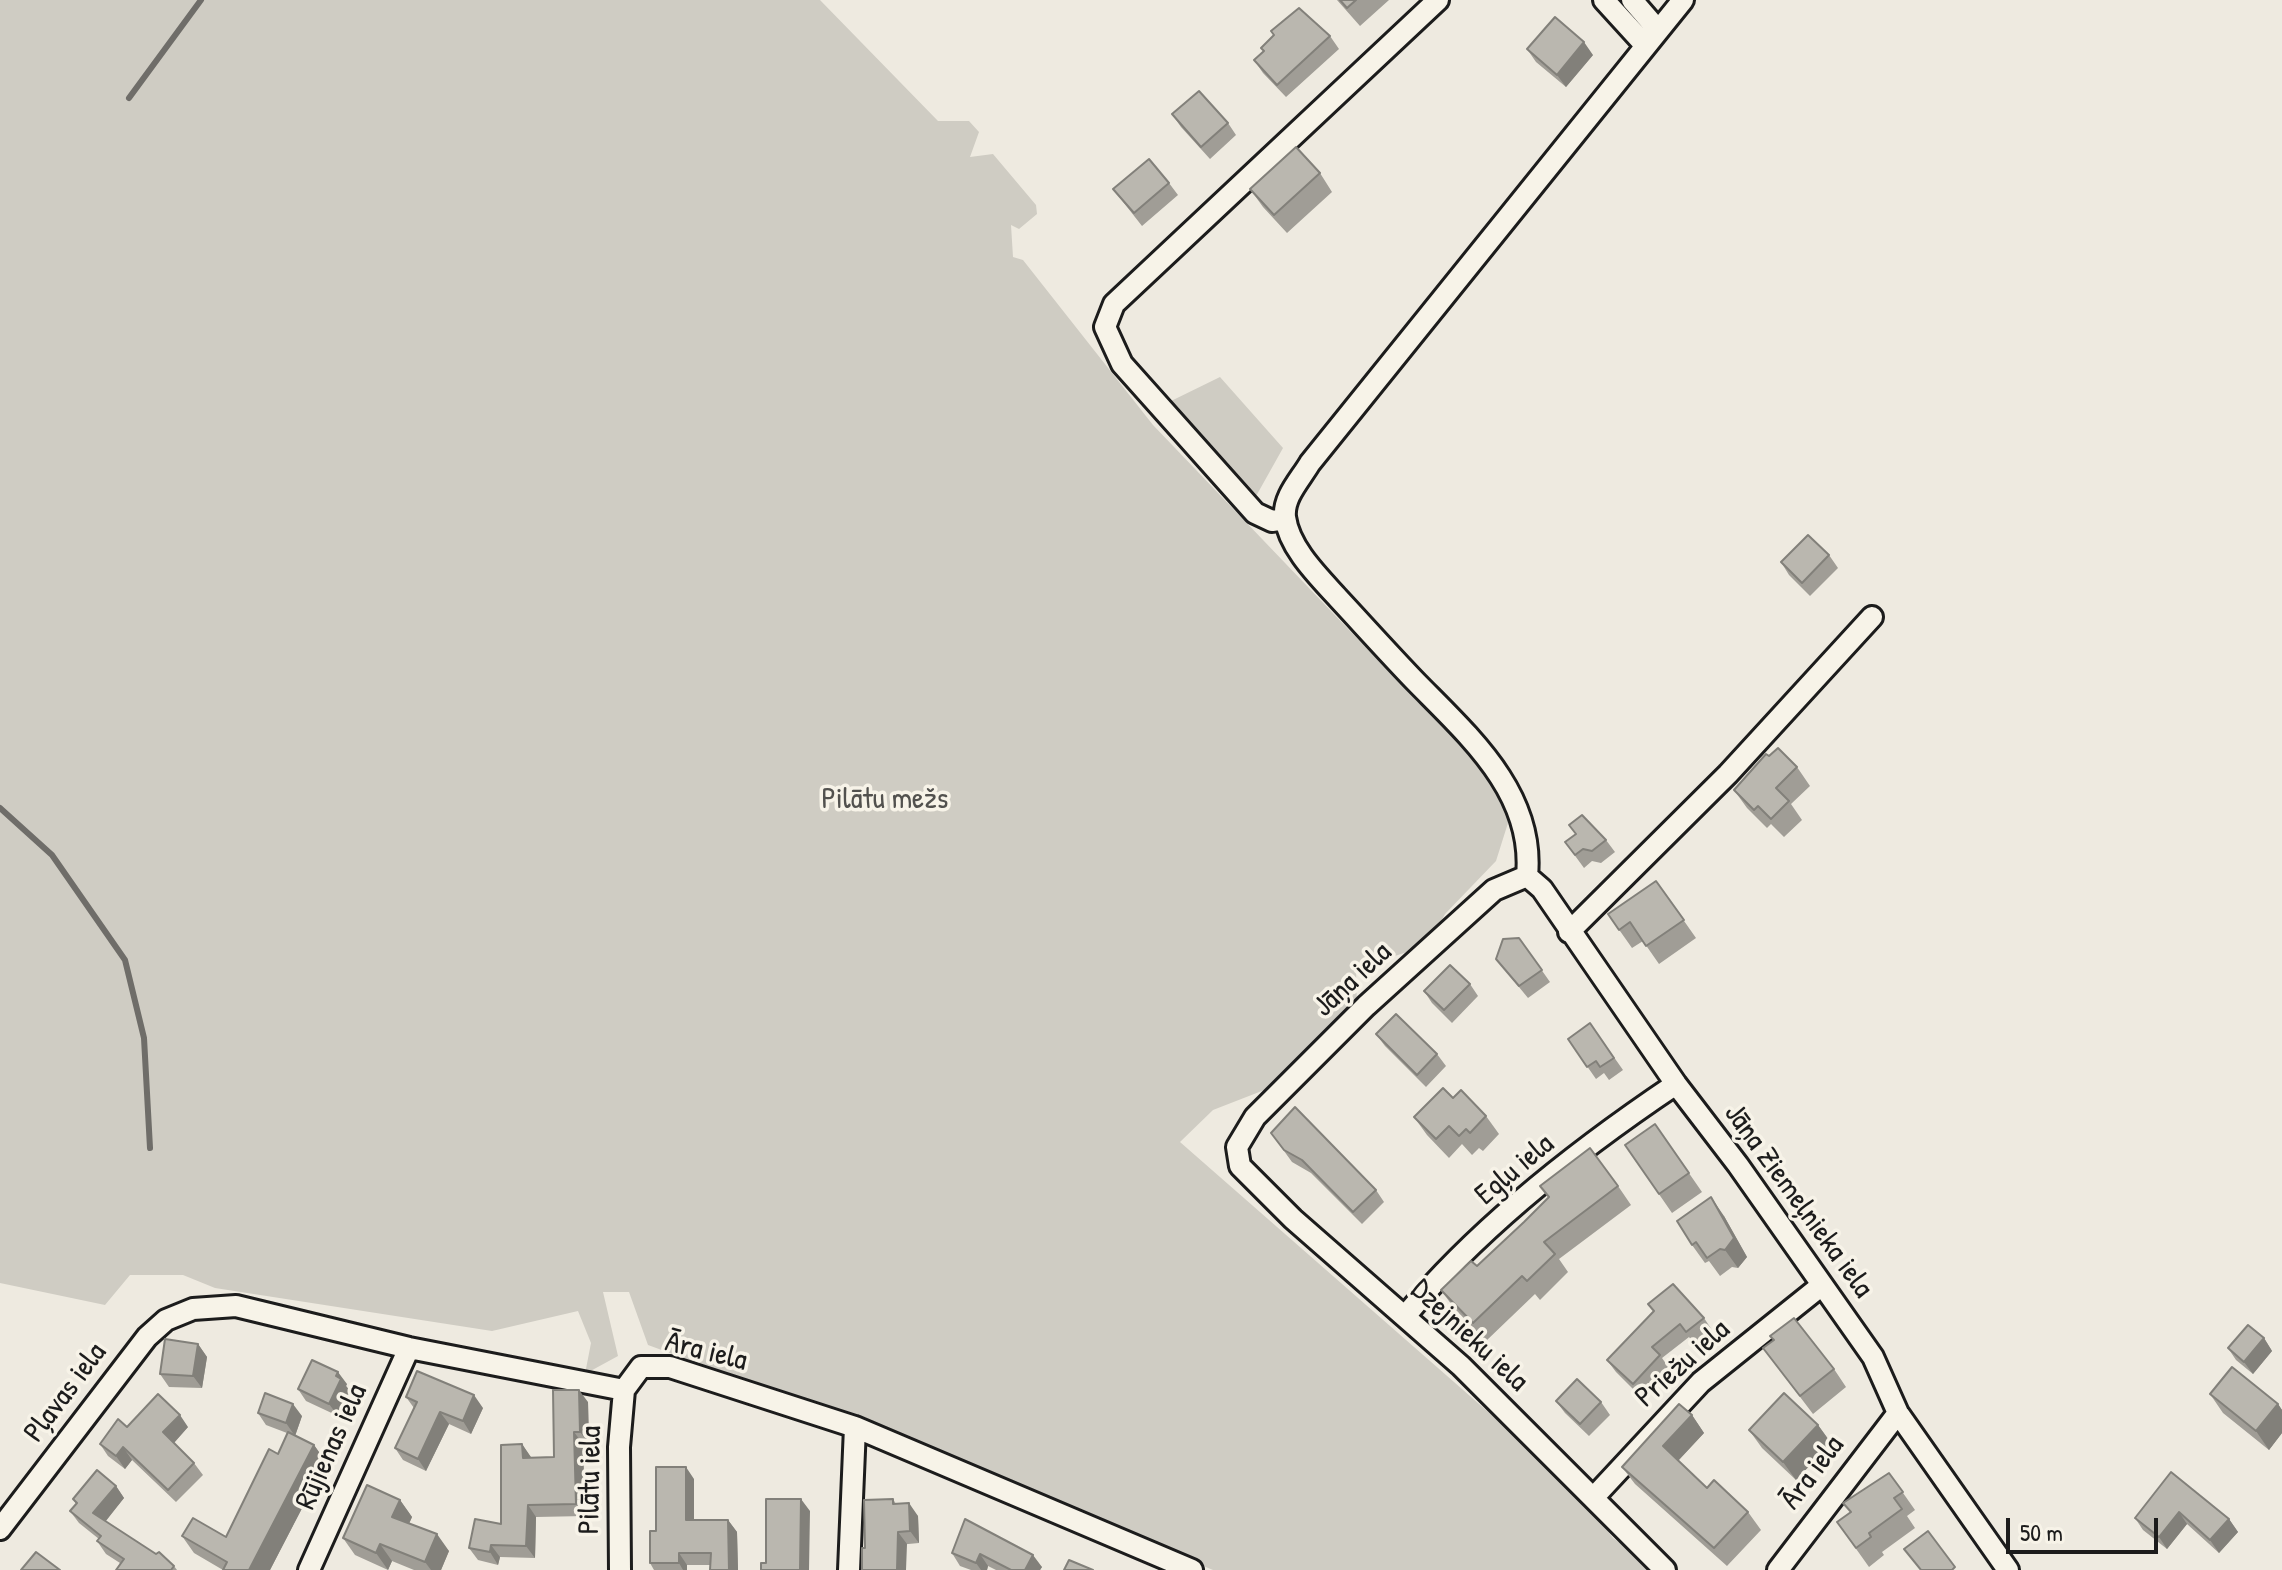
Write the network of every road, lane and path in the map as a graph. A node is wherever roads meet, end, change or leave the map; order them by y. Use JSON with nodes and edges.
{"nodes":[{"id":1,"x":1438,"y":0,"type":"edge"},
{"id":2,"x":1604,"y":0,"type":"edge"},
{"id":3,"x":1632,"y":0,"type":"edge"},
{"id":4,"x":1683,"y":0,"type":"edge"},
{"id":5,"x":1652,"y":37,"type":"junction"},
{"id":6,"x":1285,"y":519,"type":"junction"},
{"id":7,"x":1872,"y":617,"type":"dead end"},
{"id":8,"x":1527,"y":876,"type":"junction"},
{"id":9,"x":1569,"y":932,"type":"junction"},
{"id":10,"x":1676,"y":1084,"type":"junction"},
{"id":11,"x":1237,"y":1147,"type":"joint"},
{"id":12,"x":1822,"y":1285,"type":"junction"},
{"id":13,"x":1406,"y":1315,"type":"junction"},
{"id":14,"x":409,"y":1348,"type":"junction"},
{"id":15,"x":624,"y":1390,"type":"junction"},
{"id":16,"x":1898,"y":1413,"type":"junction"},
{"id":17,"x":855,"y":1427,"type":"junction"},
{"id":18,"x":1594,"y":1497,"type":"junction"},
{"id":19,"x":0,"y":1529,"type":"edge"},
{"id":20,"x":309,"y":1570,"type":"edge"},
{"id":21,"x":620,"y":1570,"type":"edge"},
{"id":22,"x":849,"y":1570,"type":"edge"},
{"id":23,"x":1192,"y":1570,"type":"edge"},
{"id":24,"x":1665,"y":1570,"type":"edge"},
{"id":25,"x":1778,"y":1570,"type":"edge"},
{"id":26,"x":2008,"y":1570,"type":"edge"}],
"edges":[{"from":1,"to":6,"type":"street"},
{"from":2,"to":5,"type":"street"},
{"from":3,"to":5,"type":"street"},
{"from":4,"to":5,"type":"street"},
{"from":5,"to":6,"type":"street"},
{"from":6,"to":8,"type":"street"},
{"from":7,"to":9,"type":"street"},
{"from":8,"to":9,"type":"street","name":"Jāņa Ziemeļnieka iela"},
{"from":8,"to":11,"type":"street","name":"Jāņa iela"},
{"from":9,"to":10,"type":"street","name":"Jāņa Ziemeļnieka iela"},
{"from":10,"to":12,"type":"street","name":"Jāņa Ziemeļnieka iela"},
{"from":10,"to":13,"type":"street","name":"Egļu iela"},
{"from":11,"to":13,"type":"street","name":"Dzejnieku iela"},
{"from":12,"to":16,"type":"street","name":"Jāņa Ziemeļnieka iela"},
{"from":12,"to":18,"type":"street","name":"Priežu iela"},
{"from":13,"to":18,"type":"street","name":"Dzejnieku iela"},
{"from":14,"to":15,"type":"street"},
{"from":14,"to":19,"type":"street","name":"Pļavas iela"},
{"from":14,"to":20,"type":"street","name":"Rūjienas iela"},
{"from":15,"to":17,"type":"street","name":"Āra iela"},
{"from":15,"to":21,"type":"street","name":"Pilātu iela"},
{"from":16,"to":25,"type":"street","name":"Āra iela"},
{"from":16,"to":26,"type":"street","name":"Jāņa Ziemeļnieka iela"},
{"from":17,"to":22,"type":"street"},
{"from":17,"to":23,"type":"street","name":"Āra iela"},
{"from":18,"to":24,"type":"street","name":"Dzejnieku iela"}]}
